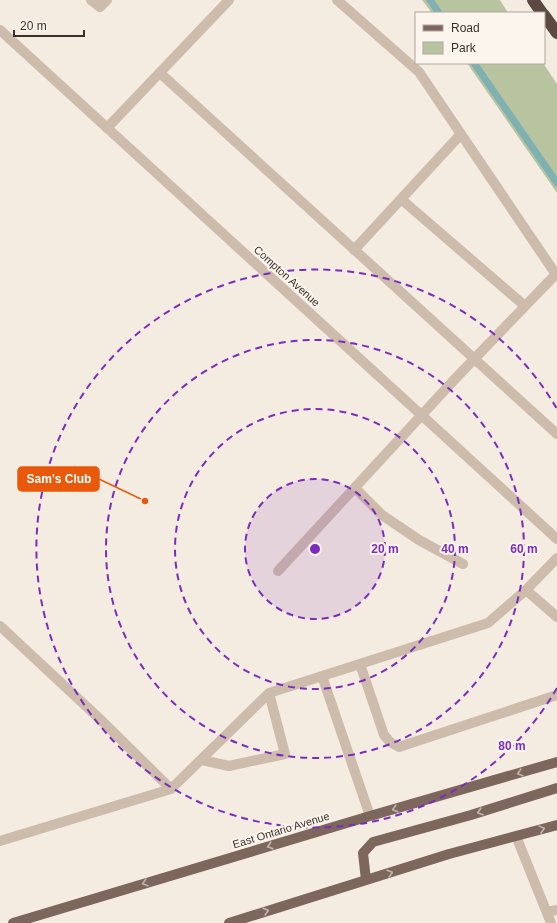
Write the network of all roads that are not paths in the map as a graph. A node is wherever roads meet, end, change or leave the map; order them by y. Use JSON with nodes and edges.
{"nodes":[{"id":1,"x":91,"y":0,"type":"edge"},
{"id":2,"x":107,"y":0,"type":"edge"},
{"id":3,"x":228,"y":0,"type":"edge"},
{"id":4,"x":337,"y":0,"type":"edge"},
{"id":5,"x":533,"y":0,"type":"edge"},
{"id":6,"x":542,"y":12,"type":"edge"},
{"id":7,"x":545,"y":17,"type":"edge"},
{"id":8,"x":0,"y":30,"type":"edge"},
{"id":9,"x":557,"y":33,"type":"edge"},
{"id":10,"x":160,"y":73,"type":"junction"},
{"id":11,"x":107,"y":128,"type":"junction"},
{"id":12,"x":461,"y":134,"type":"junction"},
{"id":13,"x":401,"y":199,"type":"junction"},
{"id":14,"x":354,"y":250,"type":"junction"},
{"id":15,"x":556,"y":275,"type":"edge"},
{"id":16,"x":525,"y":306,"type":"junction"},
{"id":17,"x":474,"y":359,"type":"junction"},
{"id":18,"x":422,"y":416,"type":"junction"},
{"id":19,"x":557,"y":434,"type":"edge"},
{"id":20,"x":355,"y":488,"type":"junction"},
{"id":21,"x":557,"y":539,"type":"edge"},
{"id":22,"x":557,"y":558,"type":"edge"},
{"id":23,"x":463,"y":564,"type":"dead end"},
{"id":24,"x":278,"y":571,"type":"dead end"},
{"id":25,"x":526,"y":590,"type":"junction"},
{"id":26,"x":557,"y":617,"type":"edge"},
{"id":27,"x":0,"y":626,"type":"edge"},
{"id":28,"x":360,"y":664,"type":"junction"},
{"id":29,"x":322,"y":676,"type":"junction"},
{"id":30,"x":269,"y":694,"type":"junction"},
{"id":31,"x":557,"y":694,"type":"edge"},
{"id":32,"x":202,"y":760,"type":"junction"},
{"id":33,"x":557,"y":762,"type":"edge"},
{"id":34,"x":557,"y":788,"type":"edge"},
{"id":35,"x":171,"y":789,"type":"junction"},
{"id":36,"x":370,"y":816,"type":"junction"},
{"id":37,"x":557,"y":825,"type":"edge"},
{"id":38,"x":516,"y":836,"type":"junction"},
{"id":39,"x":0,"y":841,"type":"edge"},
{"id":40,"x":366,"y":880,"type":"junction"},
{"id":41,"x":557,"y":910,"type":"edge"},
{"id":42,"x":547,"y":912,"type":"junction"},
{"id":43,"x":13,"y":923,"type":"edge"},
{"id":44,"x":229,"y":923,"type":"edge"},
{"id":45,"x":551,"y":923,"type":"edge"}],
"edges":[{"from":1,"to":2,"type":"street"},
{"from":3,"to":10,"type":"street"},
{"from":4,"to":12,"type":"street"},
{"from":5,"to":6,"type":"highway"},
{"from":7,"to":9,"type":"highway"},
{"from":8,"to":11,"type":"street","name":"Compton Avenue"},
{"from":10,"to":11,"type":"street"},
{"from":10,"to":14,"type":"street"},
{"from":11,"to":18,"type":"street","name":"Compton Avenue"},
{"from":12,"to":13,"type":"street"},
{"from":12,"to":15,"type":"street"},
{"from":13,"to":14,"type":"street"},
{"from":13,"to":16,"type":"street"},
{"from":14,"to":17,"type":"street"},
{"from":15,"to":16,"type":"street"},
{"from":16,"to":17,"type":"street"},
{"from":17,"to":18,"type":"street"},
{"from":17,"to":19,"type":"street"},
{"from":18,"to":20,"type":"street"},
{"from":18,"to":21,"type":"street","name":"Compton Avenue"},
{"from":20,"to":23,"type":"street"},
{"from":20,"to":24,"type":"street"},
{"from":22,"to":25,"type":"street"},
{"from":25,"to":26,"type":"street"},
{"from":25,"to":28,"type":"street"},
{"from":27,"to":35,"type":"street"},
{"from":28,"to":29,"type":"street"},
{"from":28,"to":31,"type":"street"},
{"from":29,"to":30,"type":"street"},
{"from":29,"to":36,"type":"street"},
{"from":30,"to":32,"type":"street"},
{"from":30,"to":32,"type":"street"},
{"from":32,"to":35,"type":"street"},
{"from":33,"to":36,"type":"main road","name":"East Ontario Avenue","one_way":true},
{"from":34,"to":40,"type":"main road","one_way":true},
{"from":35,"to":39,"type":"street"},
{"from":36,"to":43,"type":"main road","name":"East Ontario Avenue","one_way":true},
{"from":38,"to":37,"type":"main road","one_way":true},
{"from":40,"to":38,"type":"main road","one_way":true},
{"from":38,"to":42,"type":"street"},
{"from":44,"to":40,"type":"main road","one_way":true},
{"from":41,"to":42,"type":"street"},
{"from":42,"to":45,"type":"street"}]}
